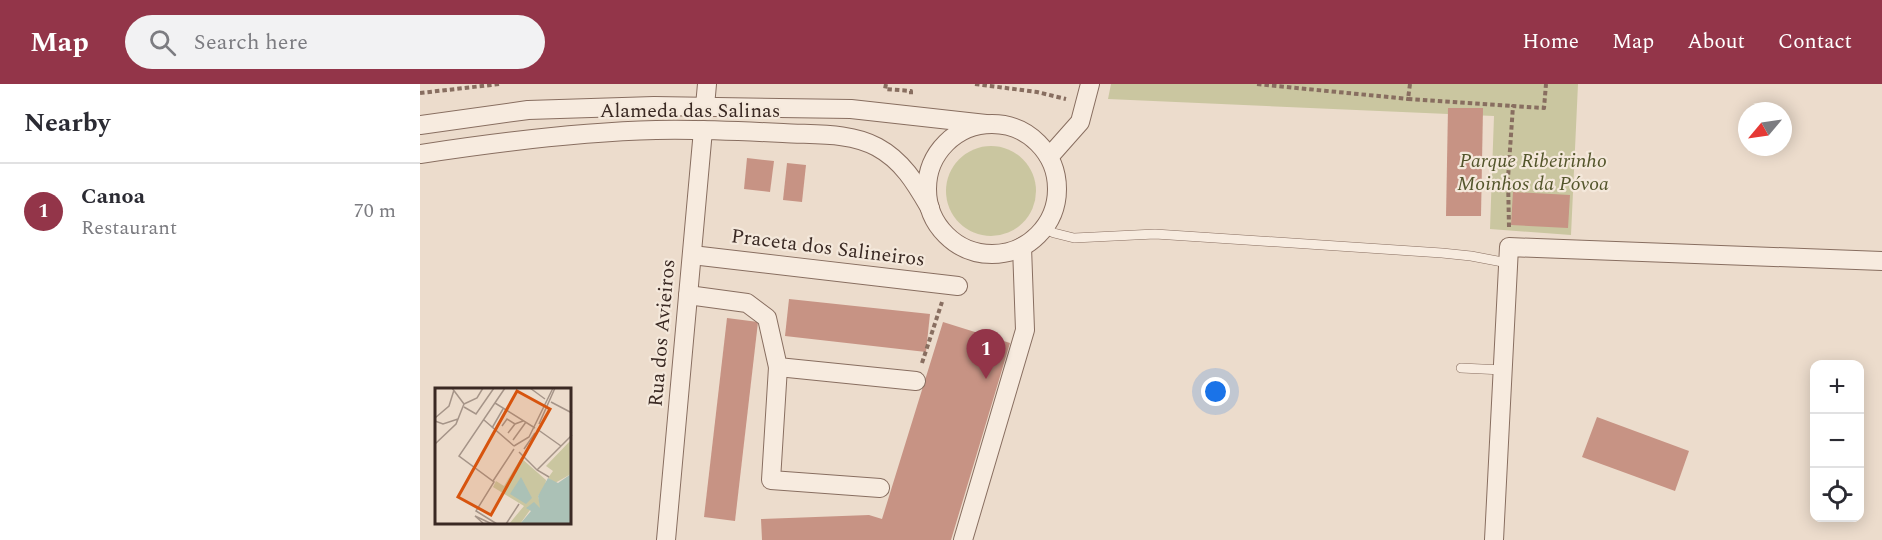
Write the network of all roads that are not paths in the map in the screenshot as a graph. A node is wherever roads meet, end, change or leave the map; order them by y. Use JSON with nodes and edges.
{"nodes":[{"id":1,"x":707,"y":84,"type":"edge"},
{"id":2,"x":1090,"y":84,"type":"edge"},
{"id":3,"x":705,"y":106,"type":"junction"},
{"id":4,"x":986,"y":124,"type":"junction"},
{"id":5,"x":420,"y":125,"type":"edge"},
{"id":6,"x":702,"y":130,"type":"junction"},
{"id":7,"x":420,"y":154,"type":"edge"},
{"id":8,"x":1049,"y":157,"type":"junction"},
{"id":9,"x":930,"y":208,"type":"junction"},
{"id":10,"x":1044,"y":228,"type":"junction"},
{"id":11,"x":1022,"y":247,"type":"junction"},
{"id":12,"x":692,"y":255,"type":"junction"},
{"id":13,"x":1509,"y":255,"type":"junction"},
{"id":14,"x":1882,"y":261,"type":"edge"},
{"id":15,"x":953,"y":285,"type":"road end"},
{"id":16,"x":688,"y":295,"type":"junction"},
{"id":17,"x":778,"y":367,"type":"junction"},
{"id":18,"x":1461,"y":368,"type":"dead end"},
{"id":19,"x":1503,"y":370,"type":"junction"},
{"id":20,"x":916,"y":381,"type":"road end"},
{"id":21,"x":880,"y":488,"type":"dead end"},
{"id":22,"x":666,"y":540,"type":"edge"},
{"id":23,"x":963,"y":540,"type":"edge"},
{"id":24,"x":1494,"y":540,"type":"edge"}],
"edges":[{"from":1,"to":3,"type":"street"},
{"from":2,"to":8,"type":"street"},
{"from":3,"to":4,"type":"street","name":"Alameda das Salinas"},
{"from":3,"to":5,"type":"street","name":"Alameda das Salinas"},
{"from":4,"to":8,"type":"street"},
{"from":4,"to":9,"type":"street"},
{"from":6,"to":7,"type":"street","name":"Alameda das Salinas"},
{"from":6,"to":9,"type":"street","name":"Alameda das Salinas"},
{"from":6,"to":12,"type":"street","name":"Rua dos Avieiros"},
{"from":8,"to":10,"type":"street"},
{"from":9,"to":11,"type":"street"},
{"from":10,"to":11,"type":"street"},
{"from":10,"to":13,"type":"lane"},
{"from":11,"to":23,"type":"street"},
{"from":12,"to":15,"type":"street","name":"Praceta dos Salineiros"},
{"from":12,"to":16,"type":"street","name":"Rua dos Avieiros"},
{"from":13,"to":14,"type":"street"},
{"from":13,"to":19,"type":"street"},
{"from":16,"to":17,"type":"street"},
{"from":16,"to":22,"type":"street","name":"Rua dos Avieiros"},
{"from":17,"to":20,"type":"street"},
{"from":17,"to":21,"type":"street"},
{"from":18,"to":19,"type":"lane"},
{"from":19,"to":24,"type":"street"}]}
